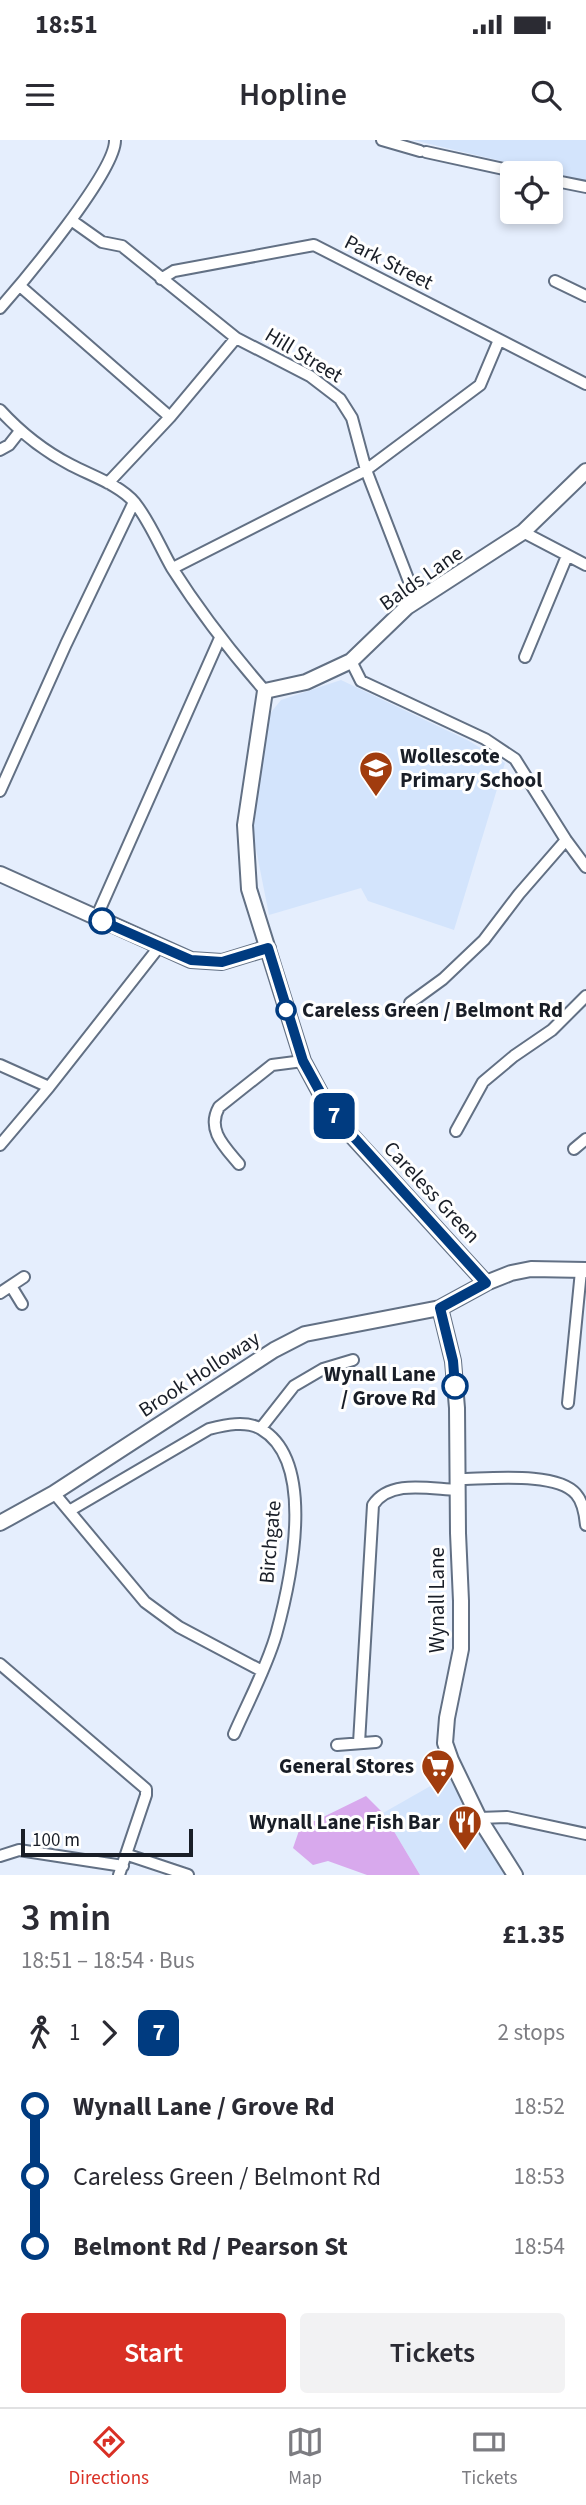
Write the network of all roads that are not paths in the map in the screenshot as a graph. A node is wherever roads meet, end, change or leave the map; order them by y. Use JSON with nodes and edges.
{"nodes":[{"id":1,"x":116,"y":140,"type":"edge"},
{"id":2,"x":382,"y":140,"type":"edge"},
{"id":3,"x":500,"y":168,"type":"edge"},
{"id":4,"x":563,"y":182,"type":"edge"},
{"id":5,"x":586,"y":187,"type":"edge"},
{"id":6,"x":71,"y":219,"type":"junction"},
{"id":7,"x":161,"y":279,"type":"junction"},
{"id":8,"x":555,"y":281,"type":"dead end"},
{"id":9,"x":19,"y":286,"type":"junction"},
{"id":10,"x":586,"y":296,"type":"edge"},
{"id":11,"x":0,"y":308,"type":"edge"},
{"id":12,"x":236,"y":338,"type":"junction"},
{"id":13,"x":499,"y":340,"type":"junction"},
{"id":14,"x":586,"y":384,"type":"edge"},
{"id":15,"x":0,"y":410,"type":"edge"},
{"id":16,"x":170,"y":417,"type":"junction"},
{"id":17,"x":19,"y":431,"type":"junction"},
{"id":18,"x":0,"y":450,"type":"edge"},
{"id":19,"x":366,"y":470,"type":"junction"},
{"id":20,"x":586,"y":471,"type":"edge"},
{"id":21,"x":107,"y":483,"type":"junction"},
{"id":22,"x":134,"y":502,"type":"junction"},
{"id":23,"x":523,"y":532,"type":"junction"},
{"id":24,"x":567,"y":556,"type":"junction"},
{"id":25,"x":586,"y":565,"type":"edge"},
{"id":26,"x":173,"y":568,"type":"junction"},
{"id":27,"x":417,"y":602,"type":"junction"},
{"id":28,"x":219,"y":638,"type":"junction"},
{"id":29,"x":524,"y":657,"type":"dead end"},
{"id":30,"x":351,"y":661,"type":"junction"},
{"id":31,"x":265,"y":691,"type":"junction"},
{"id":32,"x":0,"y":791,"type":"edge"},
{"id":33,"x":566,"y":840,"type":"junction"},
{"id":34,"x":586,"y":867,"type":"edge"},
{"id":35,"x":0,"y":874,"type":"edge"},
{"id":36,"x":96,"y":918,"type":"junction"},
{"id":37,"x":159,"y":947,"type":"junction"},
{"id":38,"x":268,"y":948,"type":"junction"},
{"id":39,"x":412,"y":987,"type":"dead end"},
{"id":40,"x":422,"y":995,"type":"junction"},
{"id":41,"x":586,"y":996,"type":"edge"},
{"id":42,"x":410,"y":1003,"type":"dead end"},
{"id":43,"x":303,"y":1061,"type":"junction"},
{"id":44,"x":0,"y":1065,"type":"edge"},
{"id":45,"x":49,"y":1087,"type":"junction"},
{"id":46,"x":451,"y":1114,"type":"dead end"},
{"id":47,"x":463,"y":1119,"type":"junction"},
{"id":48,"x":457,"y":1131,"type":"dead end"},
{"id":49,"x":585,"y":1141,"type":"edge"},
{"id":50,"x":0,"y":1145,"type":"edge"},
{"id":51,"x":574,"y":1149,"type":"dead end"},
{"id":52,"x":239,"y":1164,"type":"dead end"},
{"id":53,"x":584,"y":1270,"type":"edge"},
{"id":54,"x":24,"y":1277,"type":"dead end"},
{"id":55,"x":486,"y":1283,"type":"junction"},
{"id":56,"x":11,"y":1286,"type":"junction"},
{"id":57,"x":0,"y":1293,"type":"edge"},
{"id":58,"x":22,"y":1304,"type":"dead end"},
{"id":59,"x":440,"y":1308,"type":"junction"},
{"id":60,"x":353,"y":1360,"type":"dead end"},
{"id":61,"x":571,"y":1396,"type":"dead end"},
{"id":62,"x":261,"y":1428,"type":"junction"},
{"id":63,"x":458,"y":1484,"type":"junction"},
{"id":64,"x":54,"y":1493,"type":"junction"},
{"id":65,"x":69,"y":1511,"type":"junction"},
{"id":66,"x":0,"y":1523,"type":"edge"},
{"id":67,"x":586,"y":1525,"type":"edge"},
{"id":68,"x":0,"y":1664,"type":"edge"},
{"id":69,"x":262,"y":1671,"type":"junction"},
{"id":70,"x":234,"y":1734,"type":"dead end"},
{"id":71,"x":376,"y":1742,"type":"dead end"},
{"id":72,"x":359,"y":1743,"type":"junction"},
{"id":73,"x":337,"y":1745,"type":"dead end"},
{"id":74,"x":479,"y":1818,"type":"junction"},
{"id":75,"x":586,"y":1834,"type":"edge"},
{"id":76,"x":128,"y":1855,"type":"junction"},
{"id":77,"x":0,"y":1856,"type":"edge"},
{"id":78,"x":121,"y":1870,"type":"edge"},
{"id":79,"x":188,"y":1875,"type":"edge"},
{"id":80,"x":515,"y":1875,"type":"edge"}],
"edges":[{"from":1,"to":6,"type":"street"},
{"from":2,"to":3,"type":"street"},
{"from":4,"to":5,"type":"street"},
{"from":6,"to":7,"type":"street","name":"Hill Street"},
{"from":6,"to":9,"type":"street"},
{"from":7,"to":12,"type":"street","name":"Hill Street"},
{"from":7,"to":13,"type":"street","name":"Park Street"},
{"from":8,"to":10,"type":"street"},
{"from":9,"to":11,"type":"street"},
{"from":9,"to":16,"type":"street"},
{"from":12,"to":16,"type":"street"},
{"from":12,"to":19,"type":"street","name":"Hill Street"},
{"from":13,"to":14,"type":"street","name":"Park Street"},
{"from":13,"to":19,"type":"street"},
{"from":15,"to":17,"type":"street"},
{"from":16,"to":21,"type":"street"},
{"from":17,"to":18,"type":"street"},
{"from":17,"to":21,"type":"street"},
{"from":19,"to":26,"type":"street"},
{"from":19,"to":27,"type":"street","name":"Hill Street"},
{"from":20,"to":23,"type":"street","name":"Balds Lane"},
{"from":21,"to":22,"type":"street"},
{"from":22,"to":26,"type":"street"},
{"from":22,"to":32,"type":"street"},
{"from":23,"to":24,"type":"street"},
{"from":23,"to":27,"type":"street","name":"Balds Lane"},
{"from":24,"to":25,"type":"street"},
{"from":24,"to":29,"type":"street"},
{"from":26,"to":28,"type":"street"},
{"from":27,"to":30,"type":"street","name":"Balds Lane"},
{"from":28,"to":31,"type":"street"},
{"from":28,"to":36,"type":"street"},
{"from":30,"to":31,"type":"street","name":"Balds Lane"},
{"from":30,"to":33,"type":"street"},
{"from":31,"to":38,"type":"street","name":"Careless Green"},
{"from":33,"to":34,"type":"street"},
{"from":33,"to":40,"type":"street"},
{"from":35,"to":36,"type":"street"},
{"from":36,"to":37,"type":"street"},
{"from":37,"to":38,"type":"street"},
{"from":37,"to":45,"type":"street"},
{"from":38,"to":43,"type":"street","name":"Careless Green"},
{"from":39,"to":40,"type":"street"},
{"from":40,"to":42,"type":"street"},
{"from":41,"to":47,"type":"street"},
{"from":43,"to":52,"type":"street"},
{"from":43,"to":55,"type":"street","name":"Careless Green"},
{"from":44,"to":45,"type":"street"},
{"from":45,"to":50,"type":"street"},
{"from":46,"to":47,"type":"street"},
{"from":47,"to":48,"type":"street"},
{"from":49,"to":51,"type":"street"},
{"from":53,"to":55,"type":"street","name":"Brook Holloway"},
{"from":53,"to":61,"type":"street"},
{"from":54,"to":56,"type":"street"},
{"from":55,"to":59,"type":"street","name":"Brook Holloway"},
{"from":56,"to":57,"type":"street"},
{"from":56,"to":58,"type":"street"},
{"from":59,"to":63,"type":"street","name":"Wynall Lane"},
{"from":59,"to":64,"type":"street","name":"Brook Holloway"},
{"from":60,"to":62,"type":"street"},
{"from":62,"to":65,"type":"street"},
{"from":62,"to":69,"type":"street","name":"Birchgate"},
{"from":63,"to":67,"type":"street"},
{"from":63,"to":72,"type":"street"},
{"from":63,"to":74,"type":"street","name":"Wynall Lane"},
{"from":64,"to":65,"type":"street"},
{"from":64,"to":66,"type":"street","name":"Brook Holloway"},
{"from":65,"to":69,"type":"street"},
{"from":68,"to":76,"type":"street"},
{"from":69,"to":70,"type":"street","name":"Birchgate"},
{"from":71,"to":72,"type":"street"},
{"from":72,"to":73,"type":"street"},
{"from":74,"to":75,"type":"street"},
{"from":74,"to":80,"type":"street","name":"Wynall Lane"},
{"from":76,"to":78,"type":"street"},
{"from":76,"to":79,"type":"street"},
{"from":77,"to":78,"type":"street"}]}
